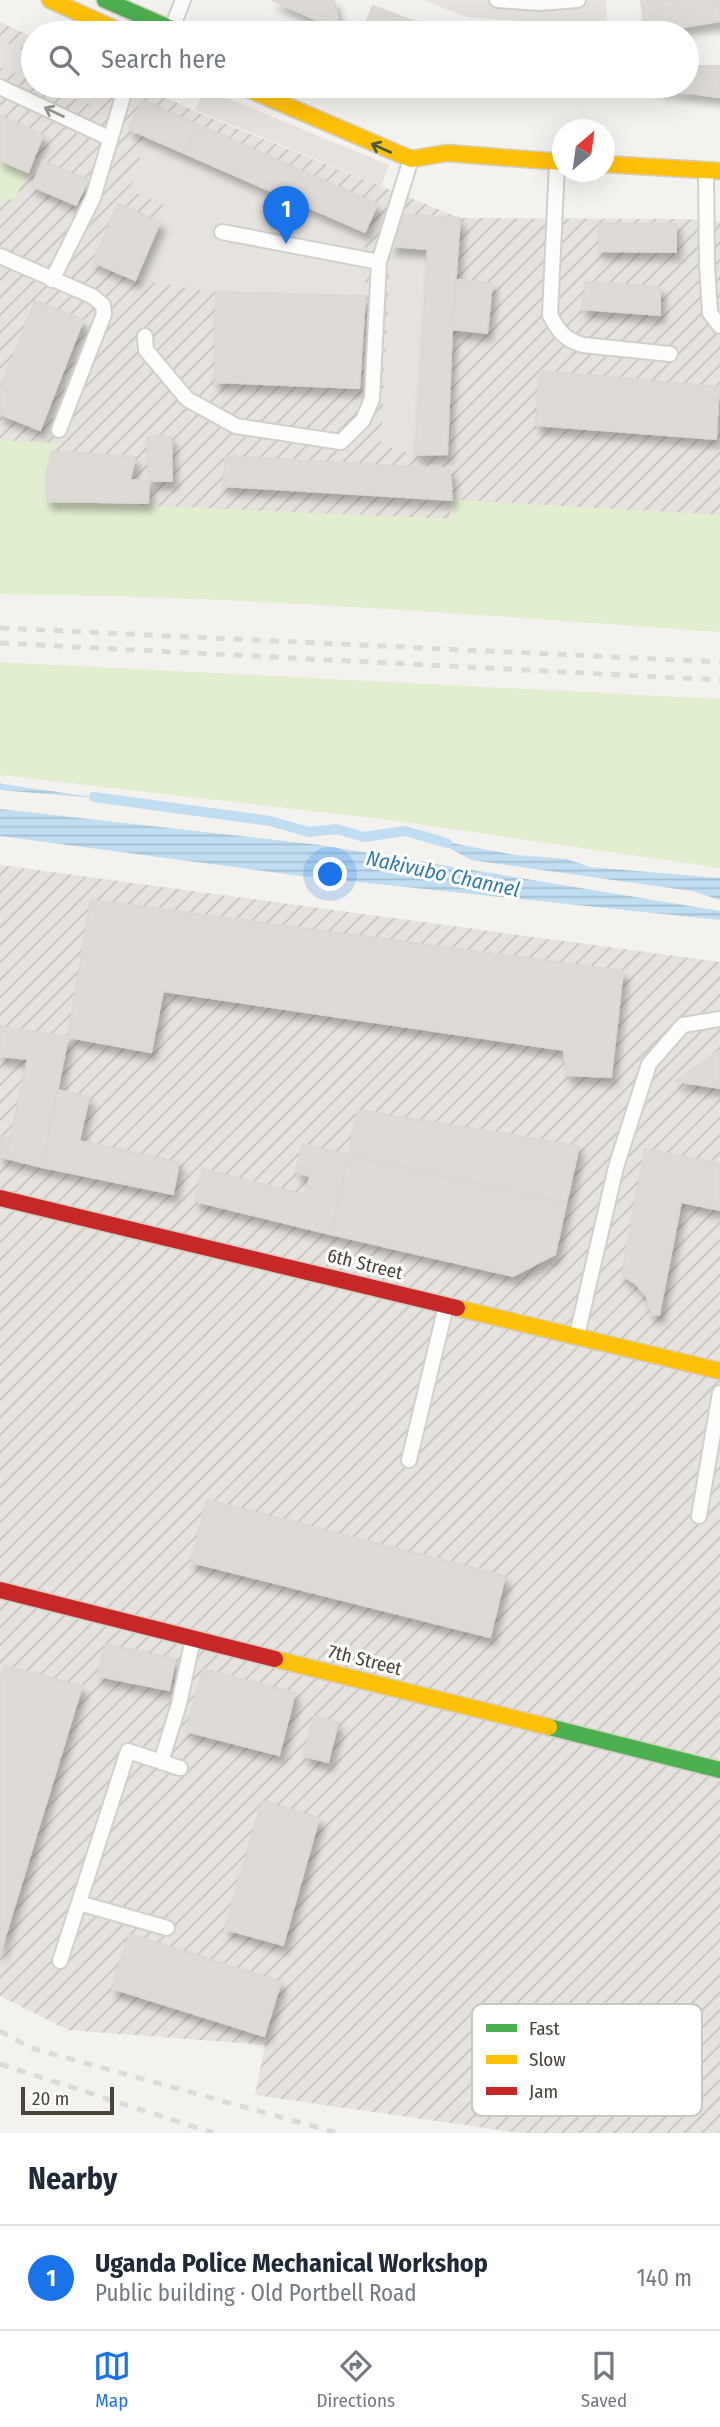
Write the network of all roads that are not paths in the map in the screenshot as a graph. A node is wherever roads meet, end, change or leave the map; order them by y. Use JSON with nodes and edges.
{"nodes":[{"id":1,"x":50,"y":0,"type":"edge"},
{"id":2,"x":105,"y":0,"type":"edge"},
{"id":3,"x":183,"y":0,"type":"edge"},
{"id":4,"x":497,"y":0,"type":"edge"},
{"id":5,"x":578,"y":0,"type":"edge"},
{"id":6,"x":97,"y":21,"type":"edge"},
{"id":7,"x":153,"y":21,"type":"edge"},
{"id":8,"x":178,"y":21,"type":"edge"},
{"id":9,"x":0,"y":87,"type":"edge"},
{"id":10,"x":21,"y":97,"type":"edge"},
{"id":11,"x":24,"y":98,"type":"edge"},
{"id":12,"x":121,"y":98,"type":"edge"},
{"id":13,"x":270,"y":98,"type":"edge"},
{"id":14,"x":109,"y":138,"type":"junction"},
{"id":15,"x":422,"y":142,"type":"dead end"},
{"id":16,"x":447,"y":153,"type":"junction"},
{"id":17,"x":411,"y":159,"type":"junction"},
{"id":18,"x":552,"y":160,"type":"edge"},
{"id":19,"x":615,"y":165,"type":"edge"},
{"id":20,"x":713,"y":171,"type":"edge"},
{"id":21,"x":559,"y":182,"type":"edge"},
{"id":22,"x":222,"y":232,"type":"dead end"},
{"id":23,"x":0,"y":256,"type":"edge"},
{"id":24,"x":379,"y":262,"type":"junction"},
{"id":25,"x":52,"y":280,"type":"junction"},
{"id":26,"x":720,"y":326,"type":"edge"},
{"id":27,"x":145,"y":336,"type":"dead end"},
{"id":28,"x":670,"y":354,"type":"dead end"},
{"id":29,"x":59,"y":430,"type":"dead end"},
{"id":30,"x":720,"y":1019,"type":"edge"},
{"id":31,"x":0,"y":1198,"type":"edge"},
{"id":32,"x":446,"y":1306,"type":"junction"},
{"id":33,"x":577,"y":1337,"type":"junction"},
{"id":34,"x":720,"y":1371,"type":"edge"},
{"id":35,"x":720,"y":1394,"type":"edge"},
{"id":36,"x":408,"y":1460,"type":"dead end"},
{"id":37,"x":699,"y":1516,"type":"dead end"},
{"id":38,"x":0,"y":1590,"type":"edge"},
{"id":39,"x":193,"y":1639,"type":"junction"},
{"id":40,"x":161,"y":1762,"type":"junction"},
{"id":41,"x":180,"y":1768,"type":"dead end"},
{"id":42,"x":720,"y":1770,"type":"edge"},
{"id":43,"x":79,"y":1903,"type":"junction"},
{"id":44,"x":167,"y":1928,"type":"dead end"},
{"id":45,"x":60,"y":1961,"type":"dead end"}],
"edges":[{"from":1,"to":6,"type":"street"},
{"from":2,"to":7,"type":"street"},
{"from":3,"to":8,"type":"lane"},
{"from":4,"to":5,"type":"lane"},
{"from":10,"to":9,"type":"lane","one_way":true},
{"from":14,"to":11,"type":"lane","one_way":true},
{"from":12,"to":14,"type":"lane"},
{"from":17,"to":13,"type":"street","one_way":true},
{"from":14,"to":25,"type":"lane"},
{"from":15,"to":16,"type":"street"},
{"from":16,"to":17,"type":"street"},
{"from":16,"to":18,"type":"street"},
{"from":17,"to":24,"type":"lane"},
{"from":19,"to":20,"type":"street"},
{"from":20,"to":26,"type":"lane"},
{"from":21,"to":28,"type":"lane"},
{"from":22,"to":24,"type":"lane"},
{"from":23,"to":25,"type":"lane"},
{"from":24,"to":27,"type":"lane"},
{"from":25,"to":29,"type":"lane"},
{"from":30,"to":33,"type":"lane"},
{"from":31,"to":32,"type":"street","name":"6th Street"},
{"from":32,"to":33,"type":"street","name":"6th Street"},
{"from":32,"to":36,"type":"lane"},
{"from":33,"to":34,"type":"street","name":"6th Street"},
{"from":35,"to":37,"type":"lane"},
{"from":38,"to":39,"type":"street","name":"7th Street"},
{"from":39,"to":40,"type":"lane"},
{"from":39,"to":42,"type":"street","name":"7th Street"},
{"from":40,"to":41,"type":"lane"},
{"from":40,"to":43,"type":"lane"},
{"from":43,"to":44,"type":"lane"},
{"from":43,"to":45,"type":"lane"}]}
